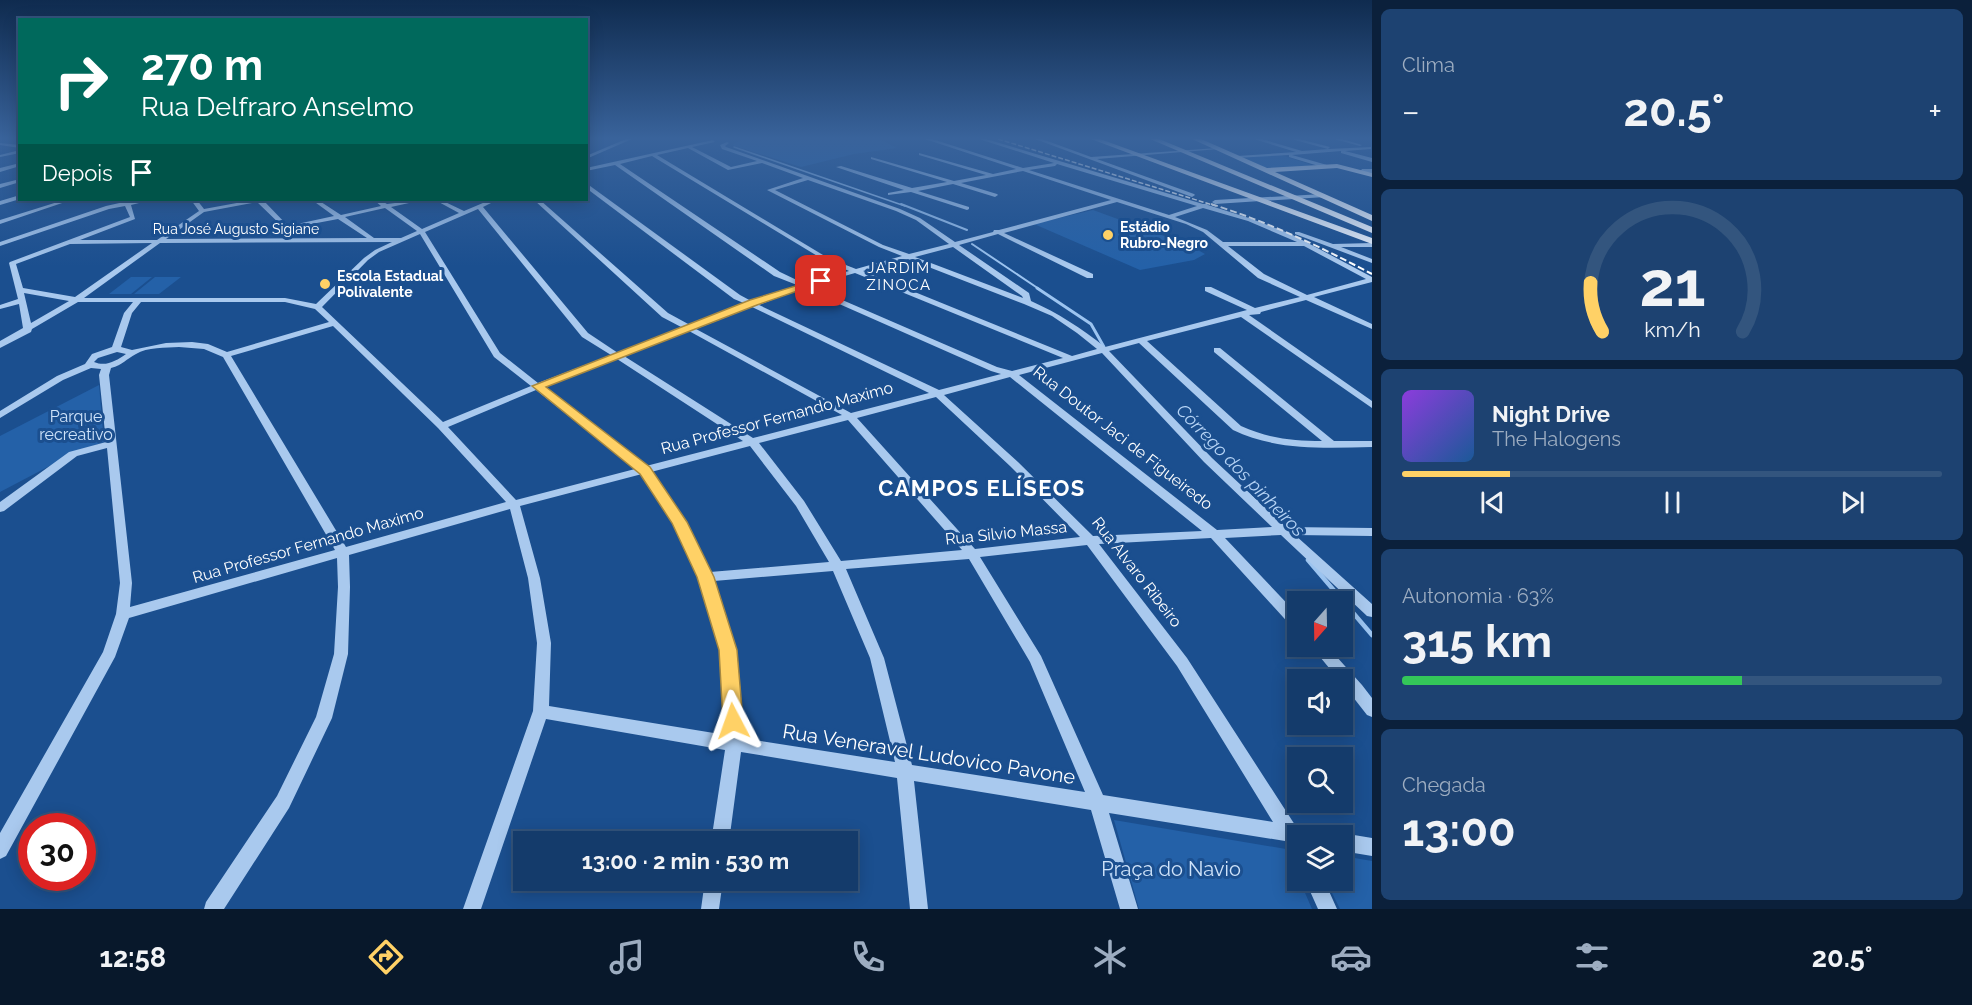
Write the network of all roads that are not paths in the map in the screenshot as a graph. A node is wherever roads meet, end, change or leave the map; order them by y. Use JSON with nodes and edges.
{"nodes":[{"id":1,"x":15,"y":181,"type":"edge"},
{"id":2,"x":641,"y":181,"type":"edge"},
{"id":3,"x":697,"y":181,"type":"edge"},
{"id":4,"x":799,"y":181,"type":"edge"},
{"id":5,"x":819,"y":181,"type":"edge"},
{"id":6,"x":885,"y":181,"type":"edge"},
{"id":7,"x":953,"y":181,"type":"edge"},
{"id":8,"x":966,"y":181,"type":"edge"},
{"id":9,"x":1059,"y":181,"type":"edge"},
{"id":10,"x":1123,"y":181,"type":"edge"},
{"id":11,"x":1154,"y":181,"type":"edge"},
{"id":12,"x":1208,"y":181,"type":"edge"},
{"id":13,"x":1256,"y":181,"type":"edge"},
{"id":14,"x":1292,"y":181,"type":"edge"},
{"id":15,"x":958,"y":183,"type":"junction"},
{"id":16,"x":0,"y":186,"type":"edge"},
{"id":17,"x":588,"y":186,"type":"edge"},
{"id":18,"x":909,"y":189,"type":"junction"},
{"id":19,"x":890,"y":194,"type":"dead end"},
{"id":20,"x":995,"y":195,"type":"dead end"},
{"id":21,"x":1323,"y":195,"type":"junction"},
{"id":22,"x":18,"y":197,"type":"edge"},
{"id":23,"x":1294,"y":197,"type":"junction"},
{"id":24,"x":1117,"y":200,"type":"junction"},
{"id":25,"x":1259,"y":200,"type":"junction"},
{"id":26,"x":65,"y":201,"type":"edge"},
{"id":27,"x":127,"y":201,"type":"edge"},
{"id":28,"x":195,"y":201,"type":"edge"},
{"id":29,"x":254,"y":201,"type":"edge"},
{"id":30,"x":260,"y":201,"type":"edge"},
{"id":31,"x":316,"y":201,"type":"edge"},
{"id":32,"x":378,"y":201,"type":"edge"},
{"id":33,"x":412,"y":201,"type":"edge"},
{"id":34,"x":440,"y":201,"type":"edge"},
{"id":35,"x":492,"y":201,"type":"edge"},
{"id":36,"x":538,"y":201,"type":"edge"},
{"id":37,"x":0,"y":202,"type":"edge"},
{"id":38,"x":1215,"y":202,"type":"junction"},
{"id":39,"x":1205,"y":205,"type":"junction"},
{"id":40,"x":386,"y":206,"type":"junction"},
{"id":41,"x":479,"y":206,"type":"junction"},
{"id":42,"x":967,"y":208,"type":"dead end"},
{"id":43,"x":202,"y":211,"type":"junction"},
{"id":44,"x":463,"y":213,"type":"junction"},
{"id":45,"x":1171,"y":216,"type":"junction"},
{"id":46,"x":337,"y":217,"type":"junction"},
{"id":47,"x":1372,"y":218,"type":"edge"},
{"id":48,"x":1261,"y":219,"type":"junction"},
{"id":49,"x":1250,"y":220,"type":"junction"},
{"id":50,"x":0,"y":222,"type":"edge"},
{"id":51,"x":1372,"y":230,"type":"edge"},
{"id":52,"x":996,"y":231,"type":"junction"},
{"id":53,"x":422,"y":232,"type":"junction"},
{"id":54,"x":159,"y":241,"type":"junction"},
{"id":55,"x":69,"y":242,"type":"junction"},
{"id":56,"x":953,"y":242,"type":"junction"},
{"id":57,"x":386,"y":243,"type":"junction"},
{"id":58,"x":1372,"y":243,"type":"edge"},
{"id":59,"x":0,"y":244,"type":"edge"},
{"id":60,"x":1220,"y":244,"type":"junction"},
{"id":61,"x":1306,"y":244,"type":"junction"},
{"id":62,"x":1329,"y":245,"type":"junction"},
{"id":63,"x":909,"y":258,"type":"junction"},
{"id":64,"x":0,"y":261,"type":"edge"},
{"id":65,"x":1372,"y":261,"type":"edge"},
{"id":66,"x":12,"y":263,"type":"junction"},
{"id":67,"x":855,"y":272,"type":"junction"},
{"id":68,"x":1090,"y":276,"type":"dead end"},
{"id":69,"x":1372,"y":280,"type":"edge"},
{"id":70,"x":804,"y":285,"type":"junction"},
{"id":71,"x":1208,"y":289,"type":"dead end"},
{"id":72,"x":22,"y":290,"type":"junction"},
{"id":73,"x":1305,"y":296,"type":"junction"},
{"id":74,"x":76,"y":300,"type":"junction"},
{"id":75,"x":138,"y":301,"type":"junction"},
{"id":76,"x":21,"y":302,"type":"junction"},
{"id":77,"x":753,"y":302,"type":"junction"},
{"id":78,"x":1027,"y":302,"type":"junction"},
{"id":79,"x":0,"y":306,"type":"edge"},
{"id":80,"x":318,"y":307,"type":"junction"},
{"id":81,"x":1257,"y":312,"type":"junction"},
{"id":82,"x":1244,"y":315,"type":"junction"},
{"id":83,"x":336,"y":324,"type":"junction"},
{"id":84,"x":689,"y":327,"type":"junction"},
{"id":85,"x":1372,"y":327,"type":"edge"},
{"id":86,"x":28,"y":330,"type":"junction"},
{"id":87,"x":1140,"y":340,"type":"junction"},
{"id":88,"x":0,"y":345,"type":"edge"},
{"id":89,"x":116,"y":349,"type":"junction"},
{"id":90,"x":1105,"y":349,"type":"junction"},
{"id":91,"x":1217,"y":350,"type":"dead end"},
{"id":92,"x":130,"y":353,"type":"junction"},
{"id":93,"x":226,"y":355,"type":"junction"},
{"id":94,"x":615,"y":356,"type":"junction"},
{"id":95,"x":1070,"y":358,"type":"junction"},
{"id":96,"x":90,"y":364,"type":"junction"},
{"id":97,"x":107,"y":366,"type":"junction"},
{"id":98,"x":1012,"y":374,"type":"junction"},
{"id":99,"x":538,"y":386,"type":"junction"},
{"id":100,"x":937,"y":393,"type":"junction"},
{"id":101,"x":1372,"y":405,"type":"edge"},
{"id":102,"x":0,"y":415,"type":"edge"},
{"id":103,"x":850,"y":416,"type":"junction"},
{"id":104,"x":442,"y":426,"type":"junction"},
{"id":105,"x":752,"y":442,"type":"junction"},
{"id":106,"x":110,"y":444,"type":"junction"},
{"id":107,"x":1331,"y":444,"type":"junction"},
{"id":108,"x":1372,"y":444,"type":"edge"},
{"id":109,"x":645,"y":471,"type":"junction"},
{"id":110,"x":514,"y":504,"type":"junction"},
{"id":111,"x":0,"y":508,"type":"edge"},
{"id":112,"x":1284,"y":531,"type":"junction"},
{"id":113,"x":1372,"y":532,"type":"edge"},
{"id":114,"x":1214,"y":534,"type":"junction"},
{"id":115,"x":1090,"y":540,"type":"junction"},
{"id":116,"x":343,"y":553,"type":"junction"},
{"id":117,"x":972,"y":554,"type":"junction"},
{"id":118,"x":837,"y":564,"type":"junction"},
{"id":119,"x":706,"y":577,"type":"junction"},
{"id":120,"x":1287,"y":612,"type":"edge"},
{"id":121,"x":1372,"y":612,"type":"edge"},
{"id":122,"x":123,"y":614,"type":"junction"},
{"id":123,"x":1328,"y":657,"type":"edge"},
{"id":124,"x":1372,"y":710,"type":"edge"},
{"id":125,"x":540,"y":711,"type":"junction"},
{"id":126,"x":734,"y":744,"type":"junction"},
{"id":127,"x":905,"y":771,"type":"junction"},
{"id":128,"x":1097,"y":801,"type":"junction"},
{"id":129,"x":1289,"y":825,"type":"edge"},
{"id":130,"x":722,"y":831,"type":"edge"},
{"id":131,"x":1287,"y":836,"type":"edge"},
{"id":132,"x":1353,"y":844,"type":"edge"},
{"id":133,"x":1372,"y":847,"type":"edge"},
{"id":134,"x":0,"y":850,"type":"edge"},
{"id":135,"x":712,"y":891,"type":"edge"},
{"id":136,"x":1319,"y":891,"type":"edge"},
{"id":137,"x":213,"y":909,"type":"edge"},
{"id":138,"x":472,"y":909,"type":"edge"},
{"id":139,"x":710,"y":909,"type":"edge"},
{"id":140,"x":919,"y":909,"type":"edge"},
{"id":141,"x":1129,"y":909,"type":"edge"},
{"id":142,"x":1328,"y":909,"type":"edge"}],
"edges":[{"from":1,"to":16,"type":"street"},
{"from":2,"to":70,"type":"street","name":"Rua Doutor Jaci de Figueiredo"},
{"from":3,"to":67,"type":"street"},
{"from":4,"to":63,"type":"street"},
{"from":5,"to":56,"type":"street"},
{"from":6,"to":18,"type":"street"},
{"from":7,"to":15,"type":"street"},
{"from":8,"to":15,"type":"street"},
{"from":9,"to":24,"type":"street"},
{"from":10,"to":39,"type":"street"},
{"from":11,"to":38,"type":"street"},
{"from":12,"to":25,"type":"main road"},
{"from":13,"to":23,"type":"main road"},
{"from":14,"to":21,"type":"main road"},
{"from":15,"to":18,"type":"street"},
{"from":15,"to":20,"type":"street"},
{"from":17,"to":77,"type":"street","name":"Rua Alvaro Ribeiro"},
{"from":18,"to":19,"type":"street"},
{"from":18,"to":42,"type":"street"},
{"from":21,"to":23,"type":"street"},
{"from":21,"to":47,"type":"main road"},
{"from":22,"to":37,"type":"street"},
{"from":23,"to":25,"type":"street"},
{"from":23,"to":51,"type":"main road"},
{"from":24,"to":45,"type":"street"},
{"from":24,"to":52,"type":"street"},
{"from":25,"to":38,"type":"street"},
{"from":25,"to":58,"type":"main road"},
{"from":26,"to":50,"type":"street"},
{"from":27,"to":55,"type":"street"},
{"from":27,"to":59,"type":"street"},
{"from":28,"to":43,"type":"street"},
{"from":29,"to":43,"type":"street"},
{"from":30,"to":46,"type":"street"},
{"from":31,"to":46,"type":"street"},
{"from":32,"to":40,"type":"street"},
{"from":33,"to":40,"type":"street"},
{"from":34,"to":44,"type":"street"},
{"from":35,"to":41,"type":"street"},
{"from":36,"to":84,"type":"street"},
{"from":38,"to":48,"type":"street"},
{"from":39,"to":45,"type":"street"},
{"from":39,"to":49,"type":"street"},
{"from":40,"to":46,"type":"street"},
{"from":40,"to":53,"type":"street"},
{"from":41,"to":44,"type":"street"},
{"from":41,"to":94,"type":"street"},
{"from":43,"to":54,"type":"street"},
{"from":44,"to":53,"type":"street"},
{"from":45,"to":60,"type":"street"},
{"from":46,"to":57,"type":"street"},
{"from":48,"to":49,"type":"street"},
{"from":48,"to":62,"type":"street"},
{"from":49,"to":61,"type":"street"},
{"from":52,"to":56,"type":"street"},
{"from":52,"to":68,"type":"street"},
{"from":53,"to":57,"type":"street","name":"Rua José Augusto Sigiane"},
{"from":53,"to":99,"type":"street"},
{"from":54,"to":55,"type":"street","name":"Rua José Augusto Sigiane"},
{"from":54,"to":57,"type":"street","name":"Rua José Augusto Sigiane"},
{"from":54,"to":74,"type":"street"},
{"from":55,"to":66,"type":"street"},
{"from":56,"to":63,"type":"street"},
{"from":56,"to":78,"type":"street"},
{"from":57,"to":80,"type":"street"},
{"from":58,"to":62,"type":"street"},
{"from":60,"to":61,"type":"street"},
{"from":60,"to":73,"type":"street"},
{"from":61,"to":69,"type":"street"},
{"from":62,"to":65,"type":"street"},
{"from":63,"to":67,"type":"street"},
{"from":63,"to":78,"type":"street"},
{"from":64,"to":66,"type":"street"},
{"from":66,"to":72,"type":"street"},
{"from":67,"to":70,"type":"street"},
{"from":67,"to":95,"type":"street"},
{"from":69,"to":73,"type":"street","name":"Rua Professor Fernando Maximo"},
{"from":70,"to":77,"type":"street"},
{"from":70,"to":98,"type":"street","name":"Rua Doutor Jaci de Figueiredo"},
{"from":71,"to":81,"type":"street"},
{"from":72,"to":74,"type":"street"},
{"from":72,"to":76,"type":"street"},
{"from":73,"to":81,"type":"street","name":"Rua Professor Fernando Maximo"},
{"from":73,"to":85,"type":"street"},
{"from":74,"to":75,"type":"street"},
{"from":74,"to":86,"type":"street"},
{"from":75,"to":80,"type":"street"},
{"from":75,"to":89,"type":"street"},
{"from":76,"to":79,"type":"street"},
{"from":76,"to":86,"type":"street"},
{"from":77,"to":84,"type":"street"},
{"from":77,"to":100,"type":"street","name":"Rua Alvaro Ribeiro"},
{"from":78,"to":90,"type":"street"},
{"from":80,"to":83,"type":"street"},
{"from":81,"to":82,"type":"street","name":"Rua Professor Fernando Maximo"},
{"from":82,"to":87,"type":"street","name":"Rua Professor Fernando Maximo"},
{"from":82,"to":101,"type":"street"},
{"from":83,"to":93,"type":"street"},
{"from":83,"to":104,"type":"street"},
{"from":84,"to":94,"type":"street"},
{"from":84,"to":103,"type":"street"},
{"from":86,"to":88,"type":"street"},
{"from":87,"to":90,"type":"street","name":"Rua Professor Fernando Maximo"},
{"from":87,"to":107,"type":"street"},
{"from":89,"to":92,"type":"street"},
{"from":89,"to":96,"type":"street"},
{"from":90,"to":95,"type":"street","name":"Rua Professor Fernando Maximo"},
{"from":90,"to":112,"type":"street"},
{"from":91,"to":107,"type":"street"},
{"from":92,"to":93,"type":"street"},
{"from":92,"to":97,"type":"street"},
{"from":93,"to":116,"type":"street"},
{"from":94,"to":99,"type":"street"},
{"from":94,"to":105,"type":"street"},
{"from":95,"to":98,"type":"street","name":"Rua Professor Fernando Maximo"},
{"from":96,"to":97,"type":"street"},
{"from":96,"to":102,"type":"street"},
{"from":97,"to":106,"type":"street"},
{"from":98,"to":100,"type":"street","name":"Rua Professor Fernando Maximo"},
{"from":98,"to":114,"type":"street","name":"Rua Doutor Jaci de Figueiredo"},
{"from":99,"to":104,"type":"street"},
{"from":99,"to":109,"type":"street"},
{"from":100,"to":103,"type":"street","name":"Rua Professor Fernando Maximo"},
{"from":100,"to":115,"type":"street","name":"Rua Alvaro Ribeiro"},
{"from":103,"to":105,"type":"street","name":"Rua Professor Fernando Maximo"},
{"from":103,"to":117,"type":"street"},
{"from":104,"to":110,"type":"street"},
{"from":105,"to":109,"type":"street","name":"Rua Professor Fernando Maximo"},
{"from":105,"to":118,"type":"street"},
{"from":106,"to":111,"type":"street"},
{"from":106,"to":122,"type":"street"},
{"from":107,"to":108,"type":"street"},
{"from":109,"to":110,"type":"street","name":"Rua Professor Fernando Maximo"},
{"from":109,"to":119,"type":"street"},
{"from":110,"to":116,"type":"street","name":"Rua Professor Fernando Maximo"},
{"from":110,"to":125,"type":"street"},
{"from":112,"to":113,"type":"street","name":"Rua Silvio Massa"},
{"from":112,"to":114,"type":"street","name":"Rua Silvio Massa"},
{"from":112,"to":121,"type":"street"},
{"from":114,"to":115,"type":"street","name":"Rua Silvio Massa"},
{"from":114,"to":120,"type":"street","name":"Rua Doutor Jaci de Figueiredo"},
{"from":115,"to":117,"type":"street","name":"Rua Silvio Massa"},
{"from":115,"to":129,"type":"street","name":"Rua Alvaro Ribeiro"},
{"from":116,"to":122,"type":"street","name":"Rua Professor Fernando Maximo"},
{"from":116,"to":137,"type":"street"},
{"from":117,"to":118,"type":"street","name":"Rua Silvio Massa"},
{"from":117,"to":128,"type":"street"},
{"from":118,"to":119,"type":"street","name":"Rua Silvio Massa"},
{"from":118,"to":127,"type":"street"},
{"from":119,"to":126,"type":"street"},
{"from":122,"to":134,"type":"street"},
{"from":123,"to":124,"type":"street"},
{"from":125,"to":126,"type":"street","name":"Rua Veneravel Ludovico Pavone"},
{"from":125,"to":138,"type":"street"},
{"from":126,"to":127,"type":"street","name":"Rua Veneravel Ludovico Pavone"},
{"from":126,"to":130,"type":"street"},
{"from":127,"to":128,"type":"street","name":"Rua Veneravel Ludovico Pavone"},
{"from":127,"to":140,"type":"street"},
{"from":128,"to":131,"type":"street","name":"Rua Veneravel Ludovico Pavone"},
{"from":128,"to":141,"type":"street"},
{"from":132,"to":133,"type":"street"},
{"from":135,"to":139,"type":"street"},
{"from":136,"to":142,"type":"street"}]}
